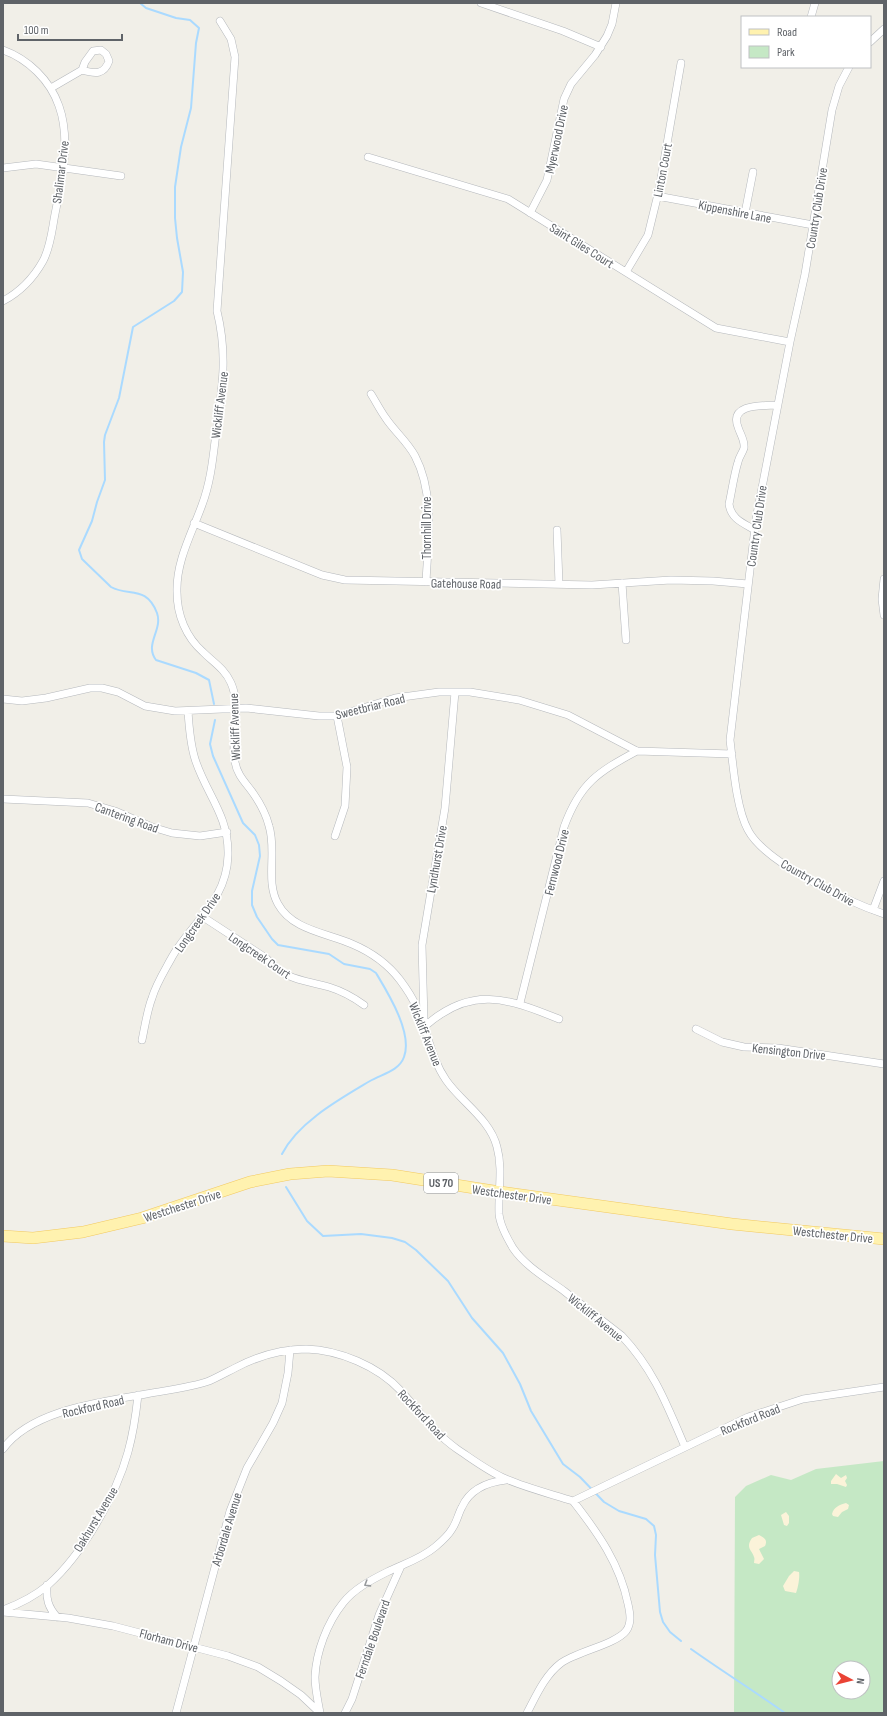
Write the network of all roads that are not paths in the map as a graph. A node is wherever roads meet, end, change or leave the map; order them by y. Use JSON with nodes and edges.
{"nodes":[{"id":1,"x":482,"y":3,"type":"edge"},
{"id":2,"x":616,"y":3,"type":"edge"},
{"id":3,"x":815,"y":3,"type":"edge"},
{"id":4,"x":811,"y":16,"type":"edge"},
{"id":5,"x":220,"y":21,"type":"dead end"},
{"id":6,"x":884,"y":29,"type":"edge"},
{"id":7,"x":871,"y":41,"type":"edge"},
{"id":8,"x":601,"y":47,"type":"junction"},
{"id":9,"x":3,"y":50,"type":"edge"},
{"id":10,"x":681,"y":63,"type":"dead end"},
{"id":11,"x":848,"y":68,"type":"edge"},
{"id":12,"x":82,"y":70,"type":"dead end"},
{"id":13,"x":51,"y":88,"type":"junction"},
{"id":14,"x":368,"y":157,"type":"dead end"},
{"id":15,"x":3,"y":168,"type":"edge"},
{"id":16,"x":63,"y":168,"type":"junction"},
{"id":17,"x":753,"y":172,"type":"dead end"},
{"id":18,"x":121,"y":176,"type":"dead end"},
{"id":19,"x":657,"y":196,"type":"junction"},
{"id":20,"x":745,"y":212,"type":"junction"},
{"id":21,"x":530,"y":213,"type":"junction"},
{"id":22,"x":813,"y":225,"type":"junction"},
{"id":23,"x":626,"y":272,"type":"junction"},
{"id":24,"x":3,"y":301,"type":"edge"},
{"id":25,"x":790,"y":342,"type":"junction"},
{"id":26,"x":371,"y":394,"type":"dead end"},
{"id":27,"x":777,"y":405,"type":"junction"},
{"id":28,"x":194,"y":523,"type":"junction"},
{"id":29,"x":558,"y":530,"type":"dead end"},
{"id":30,"x":755,"y":530,"type":"junction"},
{"id":31,"x":884,"y":580,"type":"edge"},
{"id":32,"x":426,"y":582,"type":"junction"},
{"id":33,"x":622,"y":583,"type":"junction"},
{"id":34,"x":559,"y":584,"type":"junction"},
{"id":35,"x":748,"y":584,"type":"junction"},
{"id":36,"x":884,"y":615,"type":"edge"},
{"id":37,"x":626,"y":640,"type":"dead end"},
{"id":38,"x":455,"y":692,"type":"junction"},
{"id":39,"x":3,"y":699,"type":"edge"},
{"id":40,"x":236,"y":709,"type":"junction"},
{"id":41,"x":188,"y":711,"type":"junction"},
{"id":42,"x":337,"y":716,"type":"junction"},
{"id":43,"x":637,"y":751,"type":"junction"},
{"id":44,"x":732,"y":754,"type":"junction"},
{"id":45,"x":3,"y":799,"type":"edge"},
{"id":46,"x":226,"y":832,"type":"junction"},
{"id":47,"x":334,"y":836,"type":"dead end"},
{"id":48,"x":884,"y":882,"type":"edge"},
{"id":49,"x":873,"y":910,"type":"junction"},
{"id":50,"x":884,"y":914,"type":"edge"},
{"id":51,"x":203,"y":917,"type":"junction"},
{"id":52,"x":520,"y":1003,"type":"junction"},
{"id":53,"x":364,"y":1005,"type":"dead end"},
{"id":54,"x":559,"y":1019,"type":"dead end"},
{"id":55,"x":424,"y":1027,"type":"junction"},
{"id":56,"x":696,"y":1029,"type":"dead end"},
{"id":57,"x":142,"y":1040,"type":"dead end"},
{"id":58,"x":884,"y":1064,"type":"edge"},
{"id":59,"x":500,"y":1192,"type":"junction"},
{"id":60,"x":3,"y":1236,"type":"edge"},
{"id":61,"x":884,"y":1239,"type":"edge"},
{"id":62,"x":290,"y":1350,"type":"junction"},
{"id":63,"x":884,"y":1387,"type":"edge"},
{"id":64,"x":138,"y":1395,"type":"junction"},
{"id":65,"x":685,"y":1447,"type":"junction"},
{"id":66,"x":3,"y":1450,"type":"edge"},
{"id":67,"x":506,"y":1480,"type":"junction"},
{"id":68,"x":573,"y":1501,"type":"junction"},
{"id":69,"x":402,"y":1566,"type":"junction"},
{"id":70,"x":47,"y":1585,"type":"junction"},
{"id":71,"x":3,"y":1611,"type":"edge"},
{"id":72,"x":57,"y":1617,"type":"junction"},
{"id":73,"x":193,"y":1646,"type":"junction"},
{"id":74,"x":176,"y":1713,"type":"edge"},
{"id":75,"x":320,"y":1713,"type":"edge"},
{"id":76,"x":345,"y":1713,"type":"edge"},
{"id":77,"x":527,"y":1713,"type":"edge"}],
"edges":[{"from":1,"to":8,"type":"street"},
{"from":2,"to":8,"type":"street","name":"Myerwood Drive"},
{"from":3,"to":4,"type":"street"},
{"from":5,"to":28,"type":"street","name":"Wickliff Avenue"},
{"from":6,"to":7,"type":"street"},
{"from":8,"to":21,"type":"street","name":"Myerwood Drive"},
{"from":9,"to":13,"type":"street","name":"Shalimar Drive"},
{"from":10,"to":19,"type":"street","name":"Linton Court"},
{"from":11,"to":22,"type":"street","name":"Country Club Drive"},
{"from":12,"to":13,"type":"street"},
{"from":13,"to":16,"type":"street","name":"Shalimar Drive"},
{"from":14,"to":21,"type":"street","name":"Saint Giles Court"},
{"from":15,"to":16,"type":"street"},
{"from":16,"to":18,"type":"street"},
{"from":16,"to":24,"type":"street","name":"Shalimar Drive"},
{"from":17,"to":20,"type":"street"},
{"from":19,"to":20,"type":"street","name":"Kippenshire Lane"},
{"from":19,"to":23,"type":"street","name":"Linton Court"},
{"from":20,"to":22,"type":"street","name":"Kippenshire Lane"},
{"from":21,"to":23,"type":"street","name":"Saint Giles Court"},
{"from":22,"to":25,"type":"street","name":"Country Club Drive"},
{"from":23,"to":25,"type":"street","name":"Saint Giles Court"},
{"from":25,"to":27,"type":"street","name":"Country Club Drive"},
{"from":26,"to":32,"type":"street","name":"Thornhill Drive"},
{"from":27,"to":30,"type":"street","name":"Country Club Drive"},
{"from":27,"to":30,"type":"street"},
{"from":28,"to":32,"type":"street","name":"Gatehouse Road"},
{"from":28,"to":40,"type":"street","name":"Wickliff Avenue"},
{"from":29,"to":34,"type":"street"},
{"from":30,"to":35,"type":"street","name":"Country Club Drive"},
{"from":31,"to":36,"type":"street"},
{"from":32,"to":34,"type":"street","name":"Gatehouse Road"},
{"from":33,"to":34,"type":"street","name":"Gatehouse Road"},
{"from":33,"to":35,"type":"street","name":"Gatehouse Road"},
{"from":33,"to":37,"type":"street"},
{"from":35,"to":44,"type":"street","name":"Country Club Drive"},
{"from":38,"to":42,"type":"street","name":"Sweetbriar Road"},
{"from":38,"to":43,"type":"street","name":"Sweetbriar Road"},
{"from":38,"to":55,"type":"street","name":"Lyndhurst Drive"},
{"from":39,"to":41,"type":"street","name":"Sweetbriar Road"},
{"from":40,"to":41,"type":"street","name":"Sweetbriar Road"},
{"from":40,"to":42,"type":"street","name":"Sweetbriar Road"},
{"from":40,"to":55,"type":"street","name":"Wickliff Avenue"},
{"from":41,"to":46,"type":"street","name":"Longcreek Drive"},
{"from":42,"to":47,"type":"street"},
{"from":43,"to":44,"type":"street","name":"Sweetbriar Road"},
{"from":43,"to":52,"type":"street","name":"Fernwood Drive"},
{"from":44,"to":49,"type":"street","name":"Country Club Drive"},
{"from":45,"to":46,"type":"street","name":"Cantering Road"},
{"from":46,"to":51,"type":"street","name":"Longcreek Drive"},
{"from":48,"to":49,"type":"street"},
{"from":49,"to":50,"type":"street","name":"Country Club Drive"},
{"from":51,"to":53,"type":"street","name":"Longcreek Court"},
{"from":51,"to":57,"type":"street","name":"Longcreek Drive"},
{"from":52,"to":54,"type":"street"},
{"from":52,"to":55,"type":"street"},
{"from":55,"to":59,"type":"street","name":"Wickliff Avenue"},
{"from":56,"to":58,"type":"street","name":"Kensington Drive"},
{"from":59,"to":60,"type":"main road","name":"Westchester Drive","number":"US 70"},
{"from":59,"to":61,"type":"main road","name":"Westchester Drive","number":"US 70"},
{"from":59,"to":65,"type":"street","name":"Wickliff Avenue"},
{"from":62,"to":64,"type":"street","name":"Rockford Road"},
{"from":62,"to":67,"type":"street","name":"Rockford Road"},
{"from":62,"to":73,"type":"street","name":"Arbordale Avenue"},
{"from":63,"to":65,"type":"street","name":"Rockford Road"},
{"from":64,"to":66,"type":"street","name":"Rockford Road"},
{"from":64,"to":70,"type":"street","name":"Oakhurst Avenue"},
{"from":65,"to":68,"type":"street","name":"Rockford Road"},
{"from":67,"to":68,"type":"street","name":"Rockford Road"},
{"from":67,"to":69,"type":"street","name":"Ferndale Boulevard"},
{"from":68,"to":77,"type":"street"},
{"from":69,"to":75,"type":"street","name":"Ferndale Boulevard","one_way":true},
{"from":69,"to":76,"type":"street","name":"Ferndale Boulevard"},
{"from":70,"to":71,"type":"street","name":"Oakhurst Avenue"},
{"from":70,"to":72,"type":"street"},
{"from":71,"to":72,"type":"street","name":"Florham Drive"},
{"from":72,"to":73,"type":"street","name":"Florham Drive"},
{"from":73,"to":74,"type":"street","name":"Arbordale Avenue"},
{"from":73,"to":75,"type":"street","name":"Florham Drive"}]}
